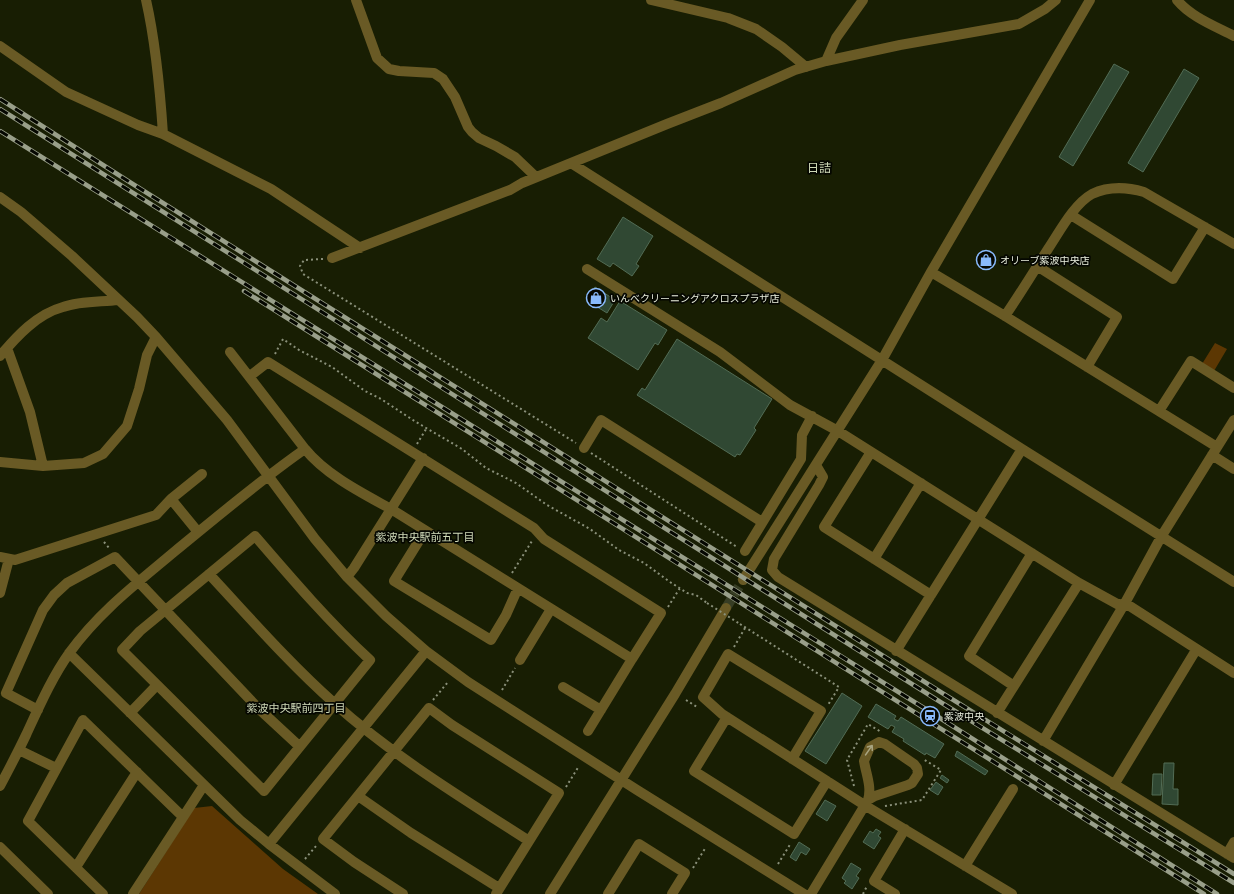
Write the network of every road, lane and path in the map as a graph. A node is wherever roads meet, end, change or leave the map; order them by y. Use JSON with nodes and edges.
{"nodes":[{"id":1,"x":146,"y":0,"type":"edge"},
{"id":2,"x":356,"y":0,"type":"edge"},
{"id":3,"x":651,"y":0,"type":"edge"},
{"id":4,"x":863,"y":0,"type":"edge"},
{"id":5,"x":1056,"y":0,"type":"edge"},
{"id":6,"x":1090,"y":0,"type":"edge"},
{"id":7,"x":1177,"y":0,"type":"edge"},
{"id":8,"x":1234,"y":36,"type":"edge"},
{"id":9,"x":0,"y":46,"type":"edge"},
{"id":10,"x":826,"y":61,"type":"junction"},
{"id":11,"x":806,"y":67,"type":"junction"},
{"id":12,"x":163,"y":134,"type":"junction"},
{"id":13,"x":571,"y":163,"type":"junction"},
{"id":14,"x":536,"y":178,"type":"junction"},
{"id":15,"x":0,"y":196,"type":"edge"},
{"id":16,"x":1071,"y":215,"type":"junction"},
{"id":17,"x":1205,"y":227,"type":"junction"},
{"id":18,"x":1234,"y":244,"type":"edge"},
{"id":19,"x":360,"y":248,"type":"junction"},
{"id":20,"x":332,"y":258,"type":"joint"},
{"id":21,"x":1037,"y":266,"type":"junction"},
{"id":22,"x":587,"y":268,"type":"dead end"},
{"id":23,"x":931,"y":272,"type":"junction"},
{"id":24,"x":118,"y":300,"type":"junction"},
{"id":25,"x":1005,"y":316,"type":"junction"},
{"id":26,"x":156,"y":337,"type":"junction"},
{"id":27,"x":3,"y":352,"type":"edge"},
{"id":28,"x":230,"y":352,"type":"dead end"},
{"id":29,"x":882,"y":360,"type":"junction"},
{"id":30,"x":270,"y":363,"type":"junction"},
{"id":31,"x":1087,"y":366,"type":"junction"},
{"id":32,"x":250,"y":376,"type":"junction"},
{"id":33,"x":1234,"y":388,"type":"edge"},
{"id":34,"x":1159,"y":411,"type":"junction"},
{"id":35,"x":812,"y":416,"type":"junction"},
{"id":36,"x":1234,"y":420,"type":"edge"},
{"id":37,"x":426,"y":429,"type":"junction"},
{"id":38,"x":838,"y":431,"type":"junction"},
{"id":39,"x":584,"y":448,"type":"junction"},
{"id":40,"x":305,"y":449,"type":"junction"},
{"id":41,"x":1022,"y":449,"type":"junction"},
{"id":42,"x":412,"y":451,"type":"junction"},
{"id":43,"x":1215,"y":451,"type":"junction"},
{"id":44,"x":871,"y":452,"type":"junction"},
{"id":45,"x":423,"y":458,"type":"junction"},
{"id":46,"x":0,"y":462,"type":"edge"},
{"id":47,"x":816,"y":465,"type":"junction"},
{"id":48,"x":43,"y":466,"type":"junction"},
{"id":49,"x":1234,"y":469,"type":"edge"},
{"id":50,"x":202,"y":474,"type":"dead end"},
{"id":51,"x":268,"y":476,"type":"junction"},
{"id":52,"x":920,"y":483,"type":"junction"},
{"id":53,"x":171,"y":499,"type":"junction"},
{"id":54,"x":391,"y":509,"type":"junction"},
{"id":55,"x":978,"y":519,"type":"junction"},
{"id":56,"x":762,"y":522,"type":"junction"},
{"id":57,"x":425,"y":531,"type":"junction"},
{"id":58,"x":198,"y":532,"type":"junction"},
{"id":59,"x":538,"y":532,"type":"junction"},
{"id":60,"x":96,"y":533,"type":"junction"},
{"id":61,"x":1161,"y":537,"type":"junction"},
{"id":62,"x":745,"y":551,"type":"joint"},
{"id":63,"x":1032,"y":553,"type":"junction"},
{"id":64,"x":115,"y":557,"type":"junction"},
{"id":65,"x":4,"y":558,"type":"edge"},
{"id":66,"x":874,"y":559,"type":"junction"},
{"id":67,"x":209,"y":574,"type":"junction"},
{"id":68,"x":510,"y":575,"type":"dead end"},
{"id":69,"x":346,"y":577,"type":"junction"},
{"id":70,"x":743,"y":580,"type":"tunnel mouth"},
{"id":71,"x":138,"y":581,"type":"junction"},
{"id":72,"x":1234,"y":582,"type":"edge"},
{"id":73,"x":1079,"y":583,"type":"junction"},
{"id":74,"x":518,"y":588,"type":"junction"},
{"id":75,"x":680,"y":588,"type":"junction"},
{"id":76,"x":0,"y":593,"type":"edge"},
{"id":77,"x":931,"y":595,"type":"junction"},
{"id":78,"x":1125,"y":603,"type":"junction"},
{"id":79,"x":726,"y":608,"type":"tunnel mouth"},
{"id":80,"x":551,"y":609,"type":"junction"},
{"id":81,"x":165,"y":611,"type":"junction"},
{"id":82,"x":661,"y":613,"type":"junction"},
{"id":83,"x":746,"y":628,"type":"junction"},
{"id":84,"x":1196,"y":650,"type":"junction"},
{"id":85,"x":426,"y":651,"type":"junction"},
{"id":86,"x":896,"y":651,"type":"junction"},
{"id":87,"x":69,"y":653,"type":"junction"},
{"id":88,"x":730,"y":655,"type":"junction"},
{"id":89,"x":632,"y":659,"type":"junction"},
{"id":90,"x":520,"y":660,"type":"joint"},
{"id":91,"x":1234,"y":673,"type":"edge"},
{"id":92,"x":448,"y":682,"type":"dead end"},
{"id":93,"x":157,"y":685,"type":"junction"},
{"id":94,"x":1014,"y":686,"type":"junction"},
{"id":95,"x":563,"y":687,"type":"dead end"},
{"id":96,"x":502,"y":690,"type":"dead end"},
{"id":97,"x":686,"y":700,"type":"dead end"},
{"id":98,"x":335,"y":704,"type":"junction"},
{"id":99,"x":697,"y":707,"type":"dead end"},
{"id":100,"x":429,"y":708,"type":"junction"},
{"id":101,"x":38,"y":710,"type":"junction"},
{"id":102,"x":601,"y":710,"type":"junction"},
{"id":103,"x":821,"y":711,"type":"junction"},
{"id":104,"x":130,"y":713,"type":"junction"},
{"id":105,"x":997,"y":713,"type":"junction"},
{"id":106,"x":727,"y":717,"type":"junction"},
{"id":107,"x":364,"y":728,"type":"junction"},
{"id":108,"x":588,"y":731,"type":"dead end"},
{"id":109,"x":881,"y":732,"type":"dead end"},
{"id":110,"x":1043,"y":741,"type":"junction"},
{"id":111,"x":299,"y":746,"type":"junction"},
{"id":112,"x":19,"y":750,"type":"junction"},
{"id":113,"x":394,"y":752,"type":"junction"},
{"id":114,"x":921,"y":757,"type":"dead end"},
{"id":115,"x":792,"y":759,"type":"junction"},
{"id":116,"x":579,"y":766,"type":"dead end"},
{"id":117,"x":56,"y":768,"type":"junction"},
{"id":118,"x":137,"y":772,"type":"junction"},
{"id":119,"x":622,"y":780,"type":"junction"},
{"id":120,"x":827,"y":781,"type":"junction"},
{"id":121,"x":204,"y":785,"type":"junction"},
{"id":122,"x":1114,"y":785,"type":"junction"},
{"id":123,"x":0,"y":786,"type":"edge"},
{"id":124,"x":1013,"y":789,"type":"dead end"},
{"id":125,"x":855,"y":791,"type":"dead end"},
{"id":126,"x":559,"y":793,"type":"junction"},
{"id":127,"x":358,"y":796,"type":"junction"},
{"id":128,"x":867,"y":803,"type":"junction"},
{"id":129,"x":883,"y":807,"type":"dead end"},
{"id":130,"x":183,"y":817,"type":"junction"},
{"id":131,"x":905,"y":830,"type":"junction"},
{"id":132,"x":794,"y":834,"type":"junction"},
{"id":133,"x":323,"y":839,"type":"junction"},
{"id":134,"x":529,"y":841,"type":"junction"},
{"id":135,"x":1234,"y":842,"type":"edge"},
{"id":136,"x":269,"y":844,"type":"junction"},
{"id":137,"x":0,"y":847,"type":"edge"},
{"id":138,"x":706,"y":847,"type":"dead end"},
{"id":139,"x":1230,"y":856,"type":"edge"},
{"id":140,"x":302,"y":862,"type":"dead end"},
{"id":141,"x":778,"y":864,"type":"dead end"},
{"id":142,"x":965,"y":866,"type":"junction"},
{"id":143,"x":76,"y":867,"type":"junction"},
{"id":144,"x":685,"y":873,"type":"junction"},
{"id":145,"x":498,"y":891,"type":"edge"},
{"id":146,"x":48,"y":894,"type":"edge"},
{"id":147,"x":103,"y":894,"type":"edge"},
{"id":148,"x":133,"y":894,"type":"edge"},
{"id":149,"x":335,"y":894,"type":"edge"},
{"id":150,"x":403,"y":894,"type":"edge"},
{"id":151,"x":550,"y":894,"type":"edge"},
{"id":152,"x":608,"y":894,"type":"edge"},
{"id":153,"x":672,"y":894,"type":"edge"},
{"id":154,"x":804,"y":894,"type":"edge"},
{"id":155,"x":811,"y":894,"type":"edge"},
{"id":156,"x":895,"y":894,"type":"edge"},
{"id":157,"x":1012,"y":894,"type":"edge"}],
"edges":[{"from":1,"to":12,"type":"street"},
{"from":2,"to":14,"type":"street"},
{"from":3,"to":11,"type":"street"},
{"from":4,"to":10,"type":"street"},
{"from":5,"to":10,"type":"street"},
{"from":6,"to":23,"type":"street"},
{"from":7,"to":8,"type":"street"},
{"from":9,"to":12,"type":"street"},
{"from":10,"to":11,"type":"street"},
{"from":11,"to":13,"type":"street"},
{"from":12,"to":19,"type":"street"},
{"from":13,"to":14,"type":"street"},
{"from":13,"to":29,"type":"street"},
{"from":14,"to":19,"type":"street"},
{"from":15,"to":24,"type":"street"},
{"from":16,"to":17,"type":"street"},
{"from":16,"to":17,"type":"street"},
{"from":16,"to":21,"type":"street"},
{"from":17,"to":18,"type":"street"},
{"from":19,"to":20,"type":"street"},
{"from":20,"to":39,"type":"path"},
{"from":21,"to":25,"type":"street"},
{"from":21,"to":31,"type":"street"},
{"from":22,"to":35,"type":"street"},
{"from":23,"to":25,"type":"street"},
{"from":23,"to":29,"type":"street"},
{"from":24,"to":26,"type":"street"},
{"from":24,"to":27,"type":"street"},
{"from":25,"to":31,"type":"street"},
{"from":26,"to":48,"type":"street"},
{"from":26,"to":51,"type":"street"},
{"from":27,"to":48,"type":"street"},
{"from":28,"to":32,"type":"street"},
{"from":29,"to":38,"type":"street"},
{"from":29,"to":41,"type":"street"},
{"from":30,"to":32,"type":"street"},
{"from":30,"to":37,"type":"path"},
{"from":30,"to":42,"type":"street"},
{"from":31,"to":34,"type":"street"},
{"from":32,"to":40,"type":"street"},
{"from":33,"to":34,"type":"street"},
{"from":34,"to":43,"type":"street"},
{"from":35,"to":38,"type":"street"},
{"from":35,"to":56,"type":"street"},
{"from":36,"to":43,"type":"street"},
{"from":37,"to":42,"type":"path"},
{"from":37,"to":75,"type":"path"},
{"from":38,"to":44,"type":"street"},
{"from":38,"to":47,"type":"street"},
{"from":39,"to":56,"type":"street"},
{"from":39,"to":62,"type":"path"},
{"from":40,"to":51,"type":"street"},
{"from":40,"to":54,"type":"street"},
{"from":41,"to":55,"type":"street"},
{"from":41,"to":61,"type":"street"},
{"from":42,"to":45,"type":"street"},
{"from":43,"to":49,"type":"street"},
{"from":43,"to":61,"type":"street"},
{"from":44,"to":52,"type":"street"},
{"from":44,"to":66,"type":"street"},
{"from":45,"to":54,"type":"street"},
{"from":45,"to":59,"type":"street"},
{"from":46,"to":48,"type":"street"},
{"from":47,"to":70,"type":"street"},
{"from":47,"to":86,"type":"street"},
{"from":50,"to":53,"type":"street"},
{"from":51,"to":58,"type":"street"},
{"from":51,"to":69,"type":"street"},
{"from":52,"to":55,"type":"street"},
{"from":52,"to":66,"type":"street"},
{"from":53,"to":58,"type":"street"},
{"from":53,"to":60,"type":"street"},
{"from":54,"to":57,"type":"street"},
{"from":54,"to":69,"type":"street"},
{"from":55,"to":63,"type":"street"},
{"from":55,"to":77,"type":"street"},
{"from":56,"to":62,"type":"street"},
{"from":57,"to":74,"type":"street"},
{"from":57,"to":74,"type":"street"},
{"from":58,"to":71,"type":"street"},
{"from":59,"to":68,"type":"path"},
{"from":59,"to":82,"type":"street"},
{"from":60,"to":64,"type":"path"},
{"from":60,"to":65,"type":"street"},
{"from":61,"to":72,"type":"street"},
{"from":61,"to":78,"type":"street"},
{"from":63,"to":73,"type":"street"},
{"from":63,"to":94,"type":"street"},
{"from":64,"to":71,"type":"street"},
{"from":64,"to":101,"type":"street"},
{"from":65,"to":76,"type":"street"},
{"from":66,"to":77,"type":"street"},
{"from":67,"to":81,"type":"street"},
{"from":67,"to":98,"type":"street"},
{"from":67,"to":98,"type":"street"},
{"from":69,"to":85,"type":"street"},
{"from":71,"to":81,"type":"street"},
{"from":71,"to":87,"type":"street"},
{"from":73,"to":78,"type":"street"},
{"from":73,"to":94,"type":"street"},
{"from":74,"to":80,"type":"street"},
{"from":75,"to":82,"type":"path"},
{"from":75,"to":83,"type":"path","bridge":true},
{"from":77,"to":86,"type":"street"},
{"from":78,"to":84,"type":"street"},
{"from":78,"to":110,"type":"street"},
{"from":79,"to":119,"type":"street"},
{"from":80,"to":89,"type":"street"},
{"from":80,"to":90,"type":"street"},
{"from":81,"to":93,"type":"street"},
{"from":81,"to":111,"type":"street"},
{"from":82,"to":89,"type":"street"},
{"from":83,"to":88,"type":"path"},
{"from":83,"to":103,"type":"path"},
{"from":84,"to":91,"type":"street"},
{"from":84,"to":122,"type":"street"},
{"from":85,"to":107,"type":"street"},
{"from":85,"to":119,"type":"street"},
{"from":86,"to":105,"type":"street"},
{"from":87,"to":101,"type":"street"},
{"from":87,"to":104,"type":"street"},
{"from":88,"to":103,"type":"street"},
{"from":88,"to":106,"type":"street"},
{"from":89,"to":102,"type":"street"},
{"from":90,"to":96,"type":"path"},
{"from":92,"to":100,"type":"path"},
{"from":93,"to":104,"type":"street"},
{"from":93,"to":111,"type":"street"},
{"from":94,"to":105,"type":"street"},
{"from":95,"to":102,"type":"street"},
{"from":97,"to":99,"type":"path"},
{"from":98,"to":107,"type":"street"},
{"from":98,"to":111,"type":"street"},
{"from":100,"to":113,"type":"street"},
{"from":100,"to":126,"type":"street"},
{"from":101,"to":112,"type":"street"},
{"from":102,"to":108,"type":"street"},
{"from":103,"to":115,"type":"street"},
{"from":104,"to":121,"type":"street"},
{"from":105,"to":110,"type":"street"},
{"from":106,"to":115,"type":"street"},
{"from":106,"to":132,"type":"street"},
{"from":107,"to":113,"type":"street"},
{"from":107,"to":136,"type":"street"},
{"from":109,"to":125,"type":"path"},
{"from":110,"to":122,"type":"street"},
{"from":112,"to":117,"type":"street"},
{"from":112,"to":123,"type":"street"},
{"from":113,"to":127,"type":"street"},
{"from":113,"to":134,"type":"street"},
{"from":114,"to":129,"type":"path"},
{"from":115,"to":120,"type":"street"},
{"from":116,"to":126,"type":"path"},
{"from":117,"to":118,"type":"street"},
{"from":117,"to":143,"type":"street"},
{"from":118,"to":130,"type":"street"},
{"from":118,"to":143,"type":"street"},
{"from":119,"to":151,"type":"street"},
{"from":119,"to":154,"type":"street"},
{"from":120,"to":128,"type":"street"},
{"from":120,"to":132,"type":"street"},
{"from":121,"to":130,"type":"street"},
{"from":121,"to":136,"type":"street"},
{"from":122,"to":139,"type":"street"},
{"from":124,"to":142,"type":"street"},
{"from":126,"to":134,"type":"street"},
{"from":127,"to":133,"type":"street"},
{"from":127,"to":145,"type":"street"},
{"from":128,"to":128,"type":"street","one_way":true},
{"from":128,"to":131,"type":"street"},
{"from":128,"to":155,"type":"street"},
{"from":130,"to":148,"type":"street"},
{"from":131,"to":142,"type":"street"},
{"from":131,"to":156,"type":"street"},
{"from":132,"to":141,"type":"path"},
{"from":133,"to":140,"type":"path"},
{"from":133,"to":150,"type":"street"},
{"from":134,"to":145,"type":"street"},
{"from":135,"to":139,"type":"street"},
{"from":136,"to":149,"type":"street"},
{"from":137,"to":146,"type":"street"},
{"from":138,"to":144,"type":"path"},
{"from":142,"to":157,"type":"street"},
{"from":143,"to":147,"type":"street"},
{"from":144,"to":152,"type":"street"},
{"from":144,"to":153,"type":"street"}]}
